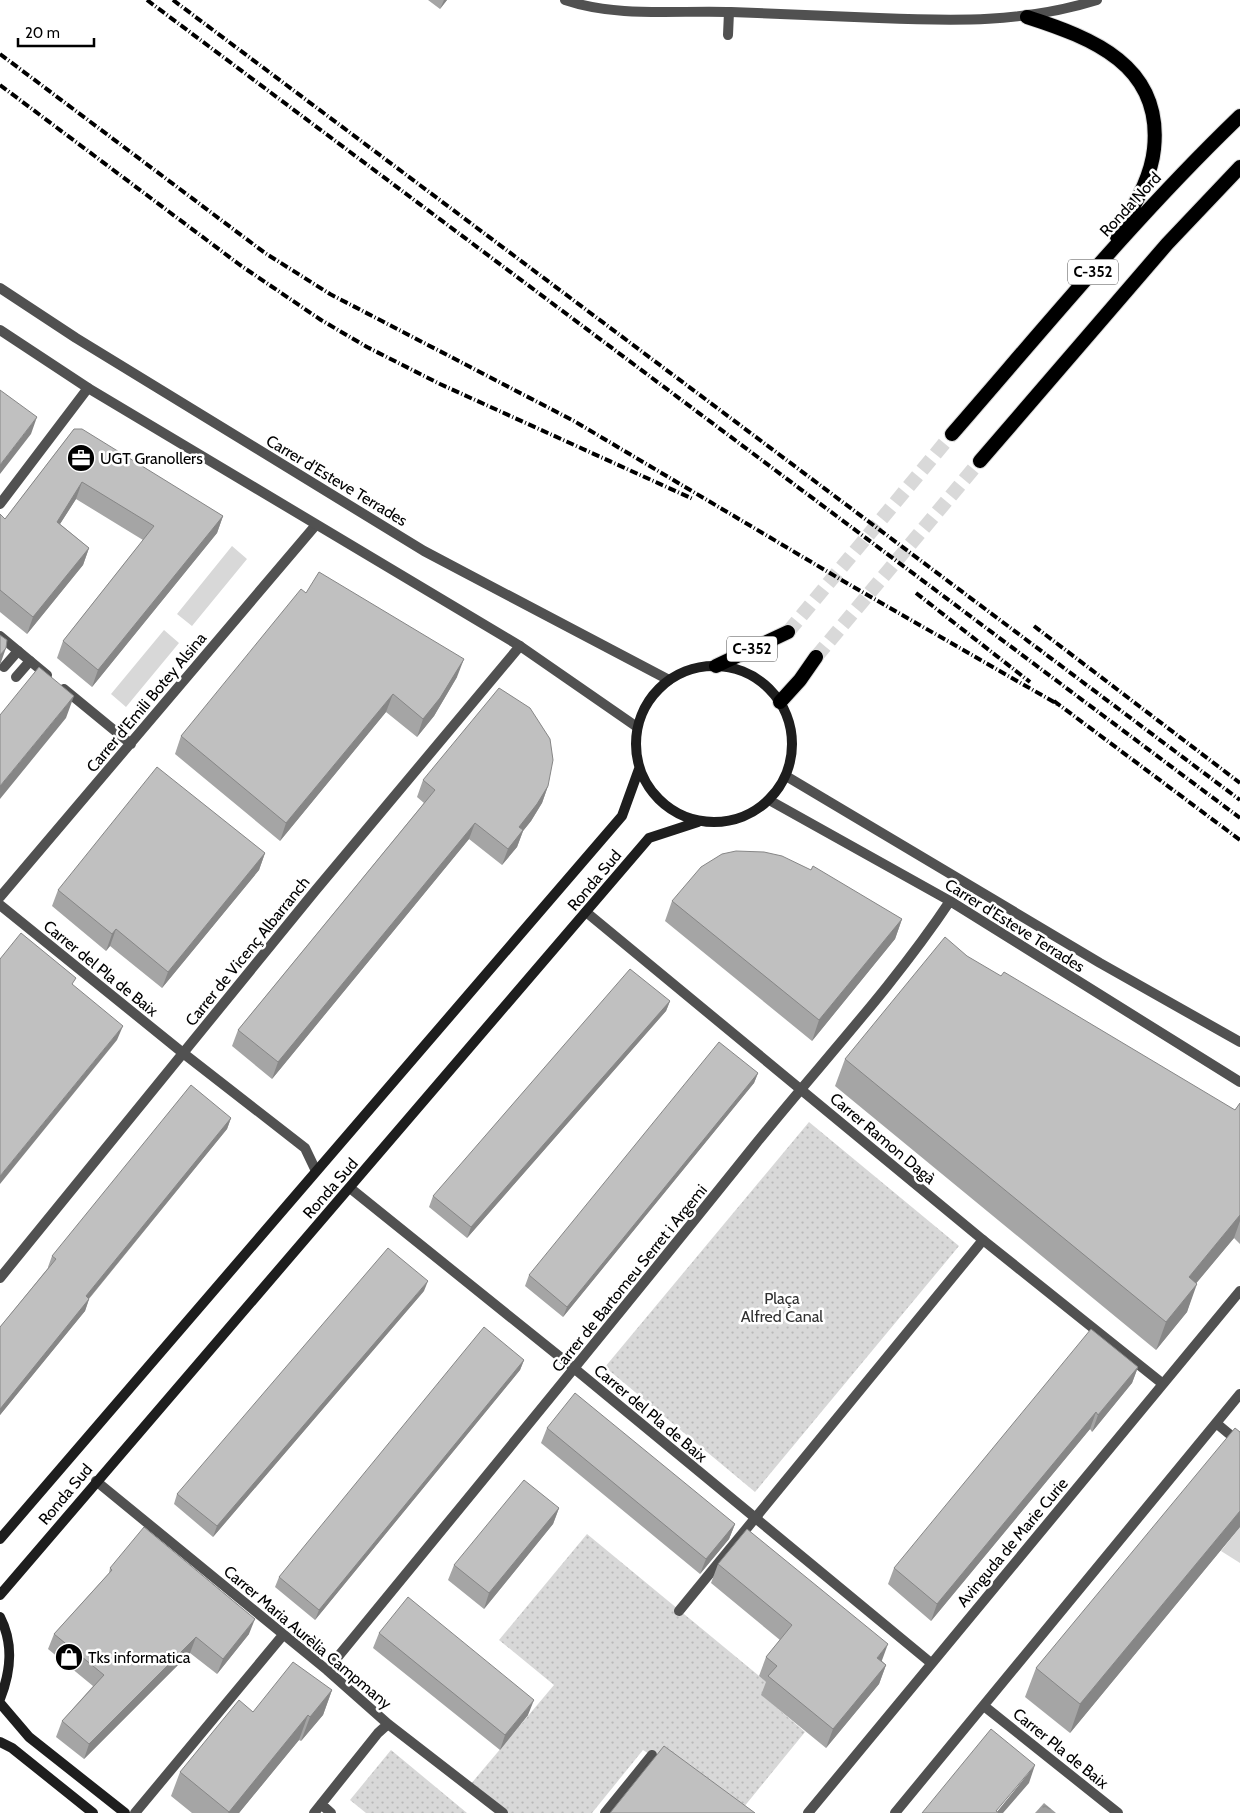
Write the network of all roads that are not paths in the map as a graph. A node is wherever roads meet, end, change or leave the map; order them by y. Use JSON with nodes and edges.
{"nodes":[{"id":1,"x":565,"y":0,"type":"edge"},
{"id":2,"x":1097,"y":0,"type":"edge"},
{"id":3,"x":729,"y":12,"type":"junction"},
{"id":4,"x":1027,"y":16,"type":"junction"},
{"id":5,"x":728,"y":35,"type":"dead end"},
{"id":6,"x":1240,"y":116,"type":"edge"},
{"id":7,"x":1240,"y":167,"type":"edge"},
{"id":8,"x":1110,"y":252,"type":"junction"},
{"id":9,"x":0,"y":288,"type":"edge"},
{"id":10,"x":0,"y":330,"type":"edge"},
{"id":11,"x":88,"y":388,"type":"junction"},
{"id":12,"x":952,"y":434,"type":"tunnel mouth"},
{"id":13,"x":980,"y":461,"type":"tunnel mouth"},
{"id":14,"x":0,"y":504,"type":"edge"},
{"id":15,"x":315,"y":526,"type":"junction"},
{"id":16,"x":788,"y":632,"type":"tunnel mouth"},
{"id":17,"x":0,"y":636,"type":"edge"},
{"id":18,"x":520,"y":646,"type":"junction"},
{"id":19,"x":18,"y":651,"type":"junction"},
{"id":20,"x":816,"y":657,"type":"tunnel mouth"},
{"id":21,"x":30,"y":661,"type":"junction"},
{"id":22,"x":716,"y":666,"type":"junction"},
{"id":23,"x":4,"y":667,"type":"edge"},
{"id":24,"x":16,"y":677,"type":"dead end"},
{"id":25,"x":669,"y":680,"type":"junction"},
{"id":26,"x":780,"y":702,"type":"junction"},
{"id":27,"x":637,"y":727,"type":"junction"},
{"id":28,"x":131,"y":744,"type":"junction"},
{"id":29,"x":639,"y":770,"type":"junction"},
{"id":30,"x":786,"y":776,"type":"junction"},
{"id":31,"x":769,"y":800,"type":"junction"},
{"id":32,"x":698,"y":822,"type":"junction"},
{"id":33,"x":0,"y":897,"type":"edge"},
{"id":34,"x":950,"y":901,"type":"junction"},
{"id":35,"x":0,"y":905,"type":"edge"},
{"id":36,"x":586,"y":912,"type":"junction"},
{"id":37,"x":1240,"y":1042,"type":"edge"},
{"id":38,"x":183,"y":1054,"type":"junction"},
{"id":39,"x":1240,"y":1082,"type":"edge"},
{"id":40,"x":800,"y":1088,"type":"junction"},
{"id":41,"x":316,"y":1172,"type":"junction"},
{"id":42,"x":350,"y":1188,"type":"junction"},
{"id":43,"x":983,"y":1240,"type":"junction"},
{"id":44,"x":0,"y":1278,"type":"edge"},
{"id":45,"x":1240,"y":1291,"type":"edge"},
{"id":46,"x":575,"y":1369,"type":"junction"},
{"id":47,"x":1163,"y":1384,"type":"junction"},
{"id":48,"x":1240,"y":1394,"type":"edge"},
{"id":49,"x":1216,"y":1423,"type":"junction"},
{"id":50,"x":1240,"y":1443,"type":"edge"},
{"id":51,"x":96,"y":1481,"type":"junction"},
{"id":52,"x":754,"y":1519,"type":"junction"},
{"id":53,"x":0,"y":1539,"type":"edge"},
{"id":54,"x":0,"y":1595,"type":"edge"},
{"id":55,"x":679,"y":1611,"type":"dead end"},
{"id":56,"x":0,"y":1617,"type":"edge"},
{"id":57,"x":283,"y":1635,"type":"junction"},
{"id":58,"x":931,"y":1663,"type":"junction"},
{"id":59,"x":327,"y":1670,"type":"junction"},
{"id":60,"x":0,"y":1699,"type":"edge"},
{"id":61,"x":0,"y":1703,"type":"edge"},
{"id":62,"x":984,"y":1706,"type":"junction"},
{"id":63,"x":388,"y":1724,"type":"junction"},
{"id":64,"x":0,"y":1742,"type":"edge"},
{"id":65,"x":652,"y":1755,"type":"dead end"},
{"id":66,"x":321,"y":1804,"type":"junction"},
{"id":67,"x":93,"y":1813,"type":"edge"},
{"id":68,"x":125,"y":1813,"type":"edge"},
{"id":69,"x":135,"y":1813,"type":"edge"},
{"id":70,"x":314,"y":1813,"type":"edge"},
{"id":71,"x":331,"y":1813,"type":"edge"},
{"id":72,"x":503,"y":1813,"type":"edge"},
{"id":73,"x":605,"y":1813,"type":"edge"},
{"id":74,"x":808,"y":1813,"type":"edge"},
{"id":75,"x":895,"y":1813,"type":"edge"},
{"id":76,"x":1118,"y":1813,"type":"edge"}],
"edges":[{"from":1,"to":3,"type":"street"},
{"from":2,"to":4,"type":"street"},
{"from":3,"to":4,"type":"street"},
{"from":3,"to":5,"type":"street"},
{"from":4,"to":8,"type":"highway"},
{"from":6,"to":8,"type":"highway","name":"Ronda Nord","number":"C-352"},
{"from":7,"to":13,"type":"highway","number":"C-352"},
{"from":8,"to":12,"type":"highway","name":"Ronda Nord","number":"C-352"},
{"from":9,"to":25,"type":"street","name":"Carrer d'Esteve Terrades"},
{"from":10,"to":11,"type":"street"},
{"from":11,"to":14,"type":"street"},
{"from":11,"to":15,"type":"street"},
{"from":15,"to":18,"type":"street"},
{"from":15,"to":28,"type":"street","name":"Carrer d'Emili Botey Alsina"},
{"from":16,"to":22,"type":"highway","number":"C-352"},
{"from":17,"to":19,"type":"street"},
{"from":18,"to":27,"type":"street"},
{"from":18,"to":38,"type":"street","name":"Carrer de Vicenç Albarranch"},
{"from":19,"to":21,"type":"street"},
{"from":19,"to":23,"type":"street"},
{"from":20,"to":26,"type":"highway"},
{"from":21,"to":24,"type":"street"},
{"from":21,"to":28,"type":"street"},
{"from":22,"to":25,"type":"main road","number":"C-352"},
{"from":22,"to":26,"type":"main road","number":"C-352"},
{"from":25,"to":27,"type":"main road","number":"C-352"},
{"from":26,"to":30,"type":"main road","number":"C-352"},
{"from":27,"to":29,"type":"main road","number":"C-352"},
{"from":28,"to":33,"type":"street","name":"Carrer d'Emili Botey Alsina"},
{"from":29,"to":32,"type":"main road","number":"C-352"},
{"from":29,"to":41,"type":"main road","name":"Ronda Sud","number":"C-352"},
{"from":30,"to":31,"type":"main road","number":"C-352"},
{"from":30,"to":37,"type":"street","name":"Carrer d'Esteve Terrades"},
{"from":31,"to":32,"type":"main road","number":"C-352"},
{"from":31,"to":34,"type":"street","name":"Carrer d'Esteve Terrades"},
{"from":32,"to":36,"type":"main road","name":"Ronda Sud","number":"C-352"},
{"from":34,"to":39,"type":"street","name":"Carrer d'Esteve Terrades"},
{"from":34,"to":40,"type":"street","name":"Carrer de Bartomeu Serret i Argemi"},
{"from":35,"to":38,"type":"street","name":"Carrer del Pla de Baix"},
{"from":36,"to":40,"type":"street","name":"Carrer Ramon Dagà"},
{"from":36,"to":42,"type":"main road","name":"Ronda Sud","number":"C-352"},
{"from":38,"to":41,"type":"street","name":"Carrer del Pla de Baix"},
{"from":38,"to":44,"type":"street","name":"Carrer de Vicenç Albarranch"},
{"from":40,"to":43,"type":"street","name":"Carrer Ramon Dagà"},
{"from":40,"to":46,"type":"street","name":"Carrer de Bartomeu Serret i Argemi"},
{"from":41,"to":53,"type":"main road","name":"Ronda Sud","number":"C-352"},
{"from":42,"to":46,"type":"street","name":"Carrer del Pla de Baix"},
{"from":42,"to":51,"type":"main road","name":"Ronda Sud","number":"C-352"},
{"from":43,"to":47,"type":"street","name":"Carrer Ramon Dagà"},
{"from":43,"to":52,"type":"street"},
{"from":45,"to":47,"type":"street","name":"Avinguda de Marie Curie"},
{"from":46,"to":52,"type":"street","name":"Carrer del Pla de Baix"},
{"from":46,"to":59,"type":"street","name":"Carrer de Bartomeu Serret i Argemi"},
{"from":47,"to":58,"type":"street","name":"Avinguda de Marie Curie"},
{"from":48,"to":49,"type":"street"},
{"from":49,"to":50,"type":"street"},
{"from":49,"to":62,"type":"street"},
{"from":51,"to":54,"type":"main road","name":"Ronda Sud","number":"C-352"},
{"from":51,"to":57,"type":"street","name":"Carrer Maria Aurèlia Campmany"},
{"from":52,"to":55,"type":"street"},
{"from":52,"to":58,"type":"street","name":"Carrer del Pla de Baix"},
{"from":56,"to":60,"type":"main road"},
{"from":57,"to":59,"type":"street","name":"Carrer Maria Aurèlia Campmany"},
{"from":57,"to":69,"type":"street"},
{"from":58,"to":74,"type":"street","name":"Avinguda de Marie Curie"},
{"from":59,"to":63,"type":"street","name":"Carrer Maria Aurèlia Campmany"},
{"from":61,"to":68,"type":"main road"},
{"from":62,"to":75,"type":"street"},
{"from":62,"to":76,"type":"street","name":"Carrer Pla de Baix"},
{"from":63,"to":66,"type":"street"},
{"from":63,"to":72,"type":"street","name":"Carrer Maria Aurèlia Campmany"},
{"from":64,"to":67,"type":"main road"},
{"from":65,"to":73,"type":"street"},
{"from":66,"to":70,"type":"street"},
{"from":66,"to":71,"type":"street"}]}
